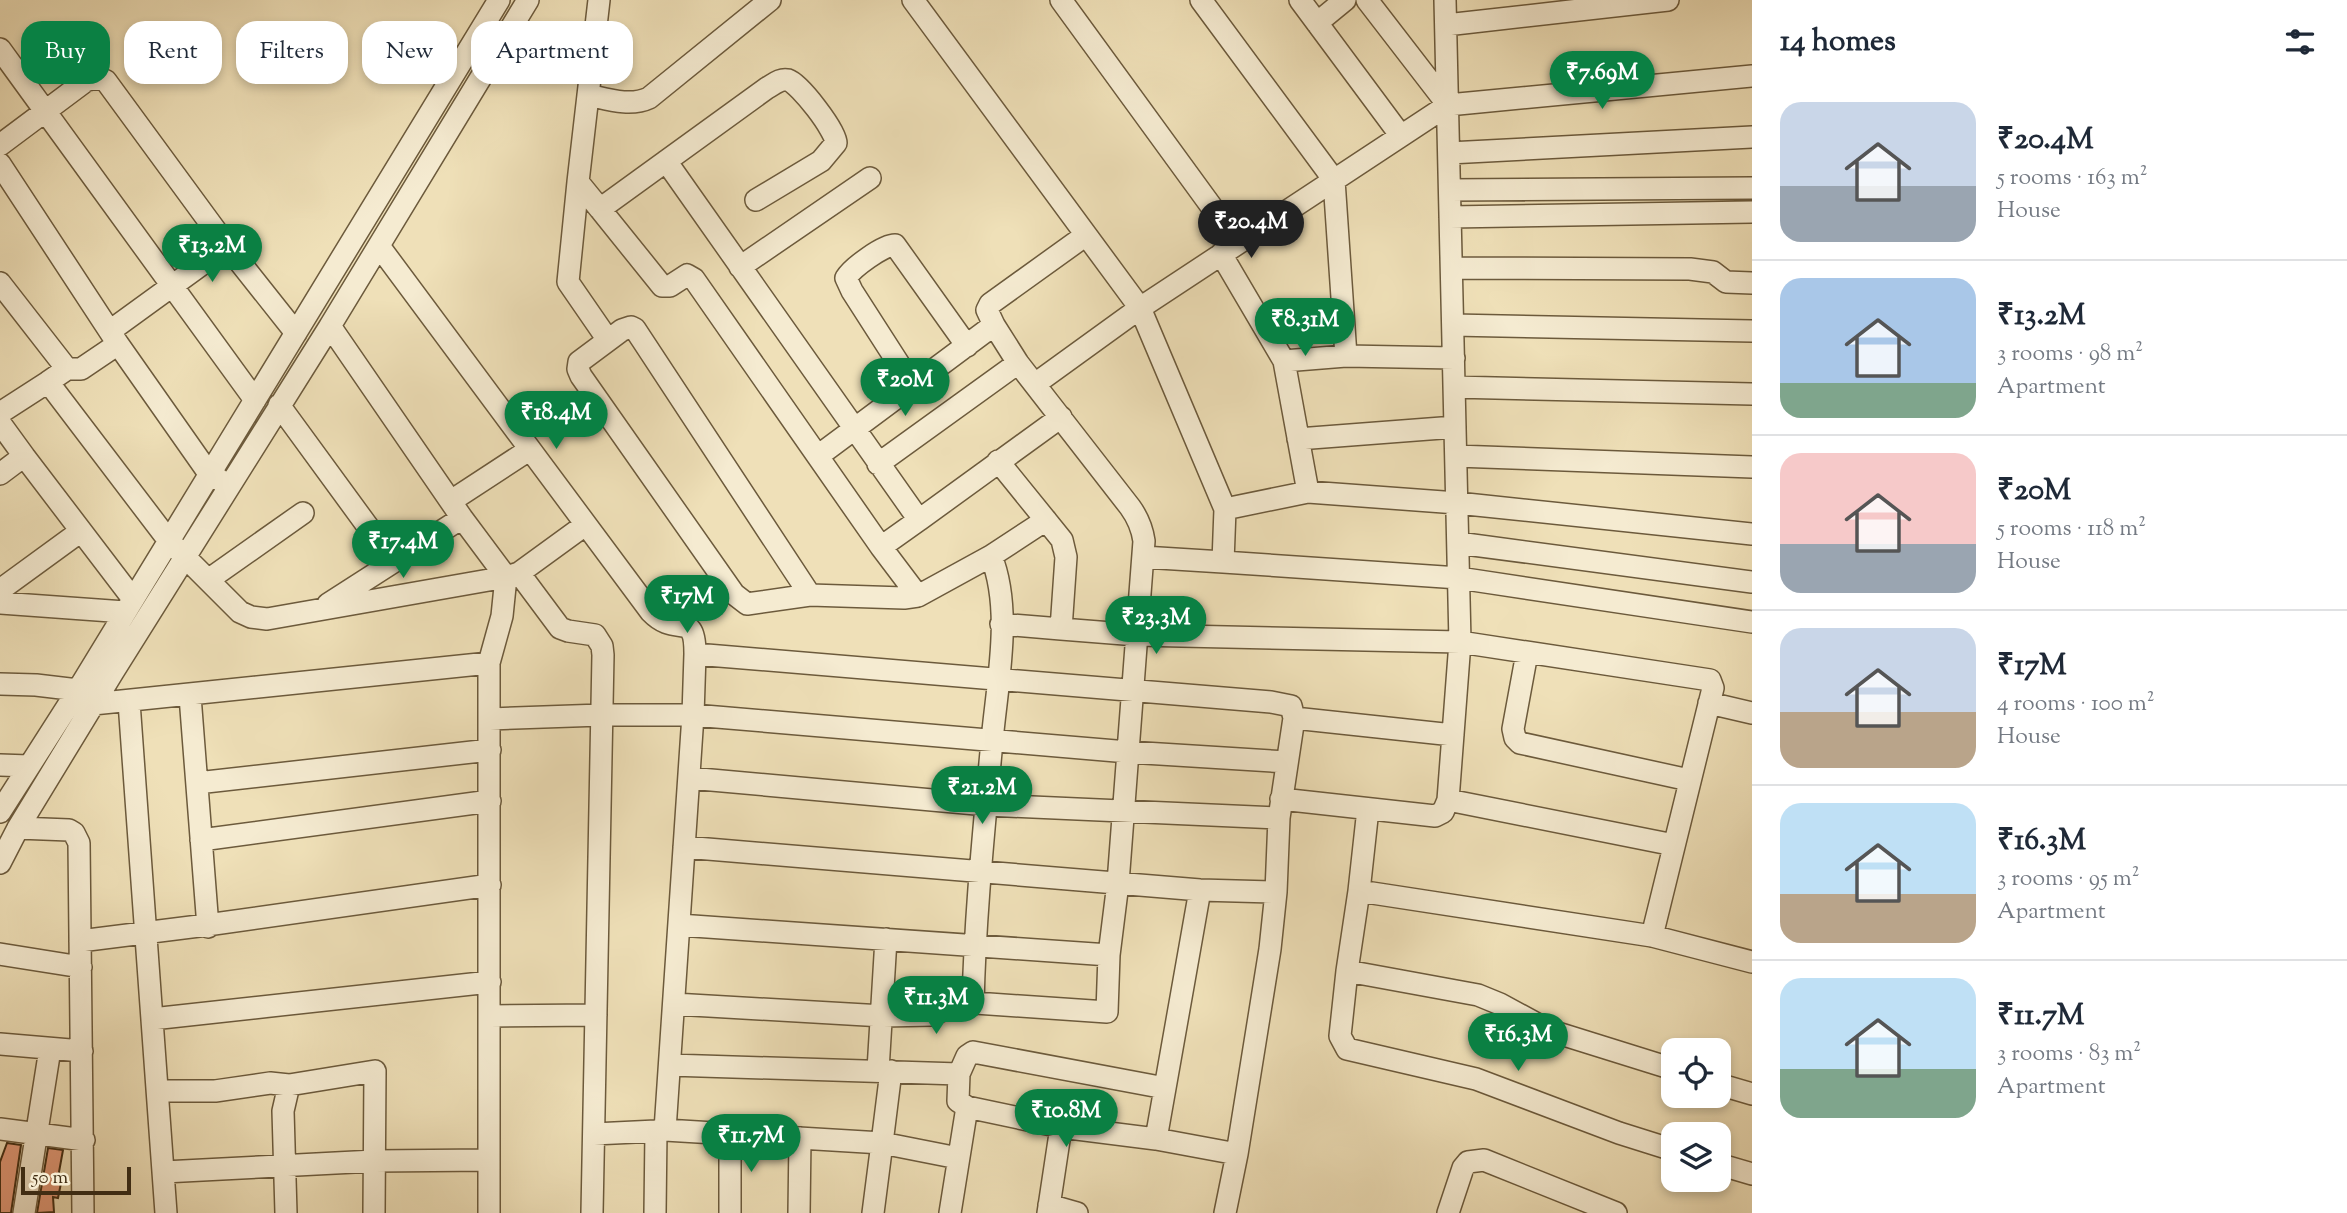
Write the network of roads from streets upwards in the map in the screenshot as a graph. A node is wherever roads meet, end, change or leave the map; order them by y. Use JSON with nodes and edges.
{"nodes":[{"id":1,"x":499,"y":0,"type":"edge"},
{"id":2,"x":528,"y":0,"type":"edge"},
{"id":3,"x":599,"y":0,"type":"edge"},
{"id":4,"x":771,"y":0,"type":"edge"},
{"id":5,"x":913,"y":0,"type":"edge"},
{"id":6,"x":1061,"y":0,"type":"edge"},
{"id":7,"x":1201,"y":0,"type":"edge"},
{"id":8,"x":1300,"y":0,"type":"edge"},
{"id":9,"x":1345,"y":0,"type":"edge"},
{"id":10,"x":1367,"y":0,"type":"edge"},
{"id":11,"x":1446,"y":0,"type":"edge"},
{"id":12,"x":1668,"y":0,"type":"edge"},
{"id":13,"x":1317,"y":23,"type":"junction"},
{"id":14,"x":1446,"y":25,"type":"junction"},
{"id":15,"x":0,"y":49,"type":"edge"},
{"id":16,"x":1752,"y":76,"type":"edge"},
{"id":17,"x":588,"y":95,"type":"junction"},
{"id":18,"x":1448,"y":105,"type":"junction"},
{"id":19,"x":46,"y":109,"type":"junction"},
{"id":20,"x":1401,"y":136,"type":"junction"},
{"id":21,"x":1752,"y":137,"type":"edge"},
{"id":22,"x":0,"y":145,"type":"edge"},
{"id":23,"x":1449,"y":153,"type":"junction"},
{"id":24,"x":666,"y":161,"type":"junction"},
{"id":25,"x":0,"y":164,"type":"edge"},
{"id":26,"x":870,"y":178,"type":"dead end"},
{"id":27,"x":1334,"y":180,"type":"junction"},
{"id":28,"x":578,"y":182,"type":"junction"},
{"id":29,"x":1752,"y":188,"type":"edge"},
{"id":30,"x":1450,"y":190,"type":"junction"},
{"id":31,"x":756,"y":200,"type":"dead end"},
{"id":32,"x":600,"y":209,"type":"junction"},
{"id":33,"x":1752,"y":212,"type":"edge"},
{"id":34,"x":1451,"y":218,"type":"junction"},
{"id":35,"x":1086,"y":234,"type":"junction"},
{"id":36,"x":227,"y":246,"type":"junction"},
{"id":37,"x":379,"y":246,"type":"junction"},
{"id":38,"x":1229,"y":249,"type":"junction"},
{"id":39,"x":740,"y":267,"type":"junction"},
{"id":40,"x":1452,"y":268,"type":"junction"},
{"id":41,"x":0,"y":283,"type":"edge"},
{"id":42,"x":1752,"y":283,"type":"edge"},
{"id":43,"x":172,"y":287,"type":"junction"},
{"id":44,"x":322,"y":293,"type":"junction"},
{"id":45,"x":342,"y":306,"type":"junction"},
{"id":46,"x":1140,"y":308,"type":"junction"},
{"id":47,"x":1453,"y":325,"type":"junction"},
{"id":48,"x":330,"y":326,"type":"junction"},
{"id":49,"x":994,"y":326,"type":"junction"},
{"id":50,"x":1752,"y":331,"type":"edge"},
{"id":51,"x":296,"y":333,"type":"junction"},
{"id":52,"x":114,"y":338,"type":"junction"},
{"id":53,"x":608,"y":340,"type":"junction"},
{"id":54,"x":967,"y":346,"type":"junction"},
{"id":55,"x":1346,"y":356,"type":"junction"},
{"id":56,"x":1454,"y":358,"type":"junction"},
{"id":57,"x":1284,"y":361,"type":"junction"},
{"id":58,"x":1018,"y":363,"type":"junction"},
{"id":59,"x":67,"y":369,"type":"junction"},
{"id":60,"x":48,"y":382,"type":"junction"},
{"id":61,"x":1035,"y":384,"type":"junction"},
{"id":62,"x":913,"y":386,"type":"junction"},
{"id":63,"x":1454,"y":387,"type":"junction"},
{"id":64,"x":1752,"y":394,"type":"edge"},
{"id":65,"x":255,"y":400,"type":"junction"},
{"id":66,"x":279,"y":405,"type":"junction"},
{"id":67,"x":0,"y":413,"type":"edge"},
{"id":68,"x":1061,"y":417,"type":"junction"},
{"id":69,"x":0,"y":423,"type":"edge"},
{"id":70,"x":1455,"y":427,"type":"junction"},
{"id":71,"x":854,"y":430,"type":"junction"},
{"id":72,"x":1298,"y":439,"type":"junction"},
{"id":73,"x":529,"y":450,"type":"junction"},
{"id":74,"x":24,"y":456,"type":"junction"},
{"id":75,"x":818,"y":456,"type":"junction"},
{"id":76,"x":1456,"y":456,"type":"junction"},
{"id":77,"x":998,"y":461,"type":"junction"},
{"id":78,"x":878,"y":464,"type":"junction"},
{"id":79,"x":1752,"y":467,"type":"edge"},
{"id":80,"x":0,"y":474,"type":"edge"},
{"id":81,"x":219,"y":480,"type":"junction"},
{"id":82,"x":1308,"y":492,"type":"junction"},
{"id":83,"x":1457,"y":503,"type":"junction"},
{"id":84,"x":457,"y":509,"type":"junction"},
{"id":85,"x":1225,"y":509,"type":"junction"},
{"id":86,"x":303,"y":513,"type":"dead end"},
{"id":87,"x":919,"y":520,"type":"junction"},
{"id":88,"x":1046,"y":520,"type":"junction"},
{"id":89,"x":585,"y":525,"type":"junction"},
{"id":90,"x":81,"y":531,"type":"junction"},
{"id":91,"x":1752,"y":534,"type":"edge"},
{"id":92,"x":1458,"y":543,"type":"junction"},
{"id":93,"x":881,"y":547,"type":"junction"},
{"id":94,"x":179,"y":550,"type":"junction"},
{"id":95,"x":991,"y":555,"type":"junction"},
{"id":96,"x":1143,"y":557,"type":"junction"},
{"id":97,"x":394,"y":561,"type":"junction"},
{"id":98,"x":1223,"y":562,"type":"junction"},
{"id":99,"x":513,"y":575,"type":"junction"},
{"id":100,"x":1459,"y":578,"type":"junction"},
{"id":101,"x":208,"y":580,"type":"junction"},
{"id":102,"x":1752,"y":582,"type":"edge"},
{"id":103,"x":0,"y":590,"type":"edge"},
{"id":104,"x":810,"y":595,"type":"junction"},
{"id":105,"x":918,"y":596,"type":"junction"},
{"id":106,"x":0,"y":603,"type":"edge"},
{"id":107,"x":129,"y":606,"type":"junction"},
{"id":108,"x":321,"y":609,"type":"junction"},
{"id":109,"x":1752,"y":622,"type":"edge"},
{"id":110,"x":1001,"y":624,"type":"junction"},
{"id":111,"x":1061,"y":629,"type":"junction"},
{"id":112,"x":1137,"y":635,"type":"junction"},
{"id":113,"x":1460,"y":642,"type":"junction"},
{"id":114,"x":1527,"y":653,"type":"junction"},
{"id":115,"x":695,"y":654,"type":"junction"},
{"id":116,"x":489,"y":663,"type":"junction"},
{"id":117,"x":998,"y":681,"type":"junction"},
{"id":118,"x":0,"y":684,"type":"edge"},
{"id":119,"x":1133,"y":690,"type":"junction"},
{"id":120,"x":190,"y":696,"type":"junction"},
{"id":121,"x":86,"y":697,"type":"junction"},
{"id":122,"x":129,"y":702,"type":"junction"},
{"id":123,"x":1709,"y":703,"type":"junction"},
{"id":124,"x":1752,"y":713,"type":"edge"},
{"id":125,"x":601,"y":715,"type":"junction"},
{"id":126,"x":693,"y":715,"type":"junction"},
{"id":127,"x":1294,"y":718,"type":"junction"},
{"id":128,"x":490,"y":719,"type":"junction"},
{"id":129,"x":1453,"y":735,"type":"junction"},
{"id":130,"x":992,"y":741,"type":"junction"},
{"id":131,"x":490,"y":750,"type":"junction"},
{"id":132,"x":1128,"y":752,"type":"junction"},
{"id":133,"x":1287,"y":762,"type":"junction"},
{"id":134,"x":0,"y":765,"type":"edge"},
{"id":135,"x":29,"y":766,"type":"junction"},
{"id":136,"x":689,"y":778,"type":"junction"},
{"id":137,"x":1689,"y":780,"type":"junction"},
{"id":138,"x":197,"y":783,"type":"junction"},
{"id":139,"x":1448,"y":800,"type":"junction"},
{"id":140,"x":490,"y":801,"type":"junction"},
{"id":141,"x":987,"y":805,"type":"junction"},
{"id":142,"x":1280,"y":809,"type":"junction"},
{"id":143,"x":1368,"y":809,"type":"junction"},
{"id":144,"x":1123,"y":811,"type":"junction"},
{"id":145,"x":0,"y":812,"type":"edge"},
{"id":146,"x":18,"y":828,"type":"junction"},
{"id":147,"x":201,"y":840,"type":"junction"},
{"id":148,"x":1674,"y":845,"type":"junction"},
{"id":149,"x":684,"y":847,"type":"junction"},
{"id":150,"x":0,"y":863,"type":"edge"},
{"id":151,"x":982,"y":872,"type":"junction"},
{"id":152,"x":1118,"y":883,"type":"junction"},
{"id":153,"x":490,"y":885,"type":"junction"},
{"id":154,"x":1200,"y":890,"type":"junction"},
{"id":155,"x":1359,"y":891,"type":"junction"},
{"id":156,"x":1276,"y":892,"type":"junction"},
{"id":157,"x":679,"y":925,"type":"junction"},
{"id":158,"x":207,"y":926,"type":"junction"},
{"id":159,"x":146,"y":933,"type":"junction"},
{"id":160,"x":1652,"y":936,"type":"junction"},
{"id":161,"x":886,"y":939,"type":"junction"},
{"id":162,"x":80,"y":941,"type":"junction"},
{"id":163,"x":975,"y":946,"type":"junction"},
{"id":164,"x":0,"y":954,"type":"edge"},
{"id":165,"x":1109,"y":955,"type":"junction"},
{"id":166,"x":1751,"y":958,"type":"edge"},
{"id":167,"x":81,"y":967,"type":"junction"},
{"id":168,"x":1347,"y":971,"type":"junction"},
{"id":169,"x":490,"y":982,"type":"junction"},
{"id":170,"x":674,"y":1004,"type":"junction"},
{"id":171,"x":973,"y":1004,"type":"junction"},
{"id":172,"x":596,"y":1015,"type":"junction"},
{"id":173,"x":490,"y":1016,"type":"junction"},
{"id":174,"x":883,"y":1016,"type":"junction"},
{"id":175,"x":152,"y":1019,"type":"junction"},
{"id":176,"x":0,"y":1044,"type":"edge"},
{"id":177,"x":50,"y":1049,"type":"junction"},
{"id":178,"x":82,"y":1051,"type":"junction"},
{"id":179,"x":670,"y":1065,"type":"junction"},
{"id":180,"x":1661,"y":1065,"type":"edge"},
{"id":181,"x":885,"y":1071,"type":"junction"},
{"id":182,"x":959,"y":1074,"type":"junction"},
{"id":183,"x":289,"y":1085,"type":"junction"},
{"id":184,"x":1165,"y":1088,"type":"junction"},
{"id":185,"x":1731,"y":1088,"type":"edge"},
{"id":186,"x":158,"y":1091,"type":"junction"},
{"id":187,"x":1752,"y":1094,"type":"edge"},
{"id":188,"x":967,"y":1107,"type":"junction"},
{"id":189,"x":1061,"y":1127,"type":"junction"},
{"id":190,"x":0,"y":1129,"type":"edge"},
{"id":191,"x":661,"y":1130,"type":"junction"},
{"id":192,"x":594,"y":1133,"type":"junction"},
{"id":193,"x":35,"y":1134,"type":"junction"},
{"id":194,"x":730,"y":1134,"type":"junction"},
{"id":195,"x":800,"y":1138,"type":"junction"},
{"id":196,"x":1156,"y":1139,"type":"junction"},
{"id":197,"x":84,"y":1140,"type":"junction"},
{"id":198,"x":882,"y":1143,"type":"junction"},
{"id":199,"x":1661,"y":1146,"type":"edge"},
{"id":200,"x":1237,"y":1154,"type":"junction"},
{"id":201,"x":957,"y":1158,"type":"junction"},
{"id":202,"x":489,"y":1160,"type":"junction"},
{"id":203,"x":374,"y":1161,"type":"junction"},
{"id":204,"x":285,"y":1165,"type":"junction"},
{"id":205,"x":1731,"y":1168,"type":"edge"},
{"id":206,"x":164,"y":1172,"type":"junction"},
{"id":207,"x":1752,"y":1174,"type":"edge"},
{"id":208,"x":1048,"y":1209,"type":"edge"},
{"id":209,"x":24,"y":1213,"type":"edge"},
{"id":210,"x":83,"y":1213,"type":"edge"},
{"id":211,"x":166,"y":1213,"type":"edge"},
{"id":212,"x":286,"y":1213,"type":"edge"},
{"id":213,"x":374,"y":1213,"type":"edge"},
{"id":214,"x":489,"y":1213,"type":"edge"},
{"id":215,"x":592,"y":1213,"type":"edge"},
{"id":216,"x":655,"y":1213,"type":"edge"},
{"id":217,"x":730,"y":1213,"type":"edge"},
{"id":218,"x":799,"y":1213,"type":"edge"},
{"id":219,"x":873,"y":1213,"type":"edge"},
{"id":220,"x":950,"y":1213,"type":"edge"},
{"id":221,"x":1077,"y":1213,"type":"edge"},
{"id":222,"x":1225,"y":1213,"type":"edge"},
{"id":223,"x":1448,"y":1213,"type":"edge"},
{"id":224,"x":1616,"y":1213,"type":"edge"}],
"edges":[{"from":1,"to":44,"type":"street"},
{"from":2,"to":37,"type":"street"},
{"from":3,"to":17,"type":"street"},
{"from":4,"to":17,"type":"street"},
{"from":5,"to":35,"type":"street"},
{"from":6,"to":38,"type":"street"},
{"from":7,"to":27,"type":"street"},
{"from":8,"to":13,"type":"street"},
{"from":9,"to":13,"type":"street"},
{"from":10,"to":18,"type":"street"},
{"from":11,"to":14,"type":"street"},
{"from":12,"to":14,"type":"street"},
{"from":13,"to":20,"type":"street"},
{"from":14,"to":18,"type":"street"},
{"from":15,"to":19,"type":"street"},
{"from":16,"to":18,"type":"street"},
{"from":17,"to":28,"type":"street"},
{"from":18,"to":20,"type":"street"},
{"from":18,"to":23,"type":"street"},
{"from":19,"to":22,"type":"street"},
{"from":19,"to":36,"type":"street"},
{"from":19,"to":43,"type":"street"},
{"from":20,"to":27,"type":"street"},
{"from":21,"to":23,"type":"street"},
{"from":23,"to":30,"type":"street"},
{"from":24,"to":31,"type":"street"},
{"from":24,"to":32,"type":"street"},
{"from":24,"to":39,"type":"street"},
{"from":25,"to":52,"type":"street"},
{"from":26,"to":39,"type":"street"},
{"from":27,"to":38,"type":"street"},
{"from":27,"to":55,"type":"street"},
{"from":28,"to":32,"type":"street"},
{"from":28,"to":53,"type":"street"},
{"from":29,"to":30,"type":"street"},
{"from":30,"to":34,"type":"street"},
{"from":32,"to":75,"type":"street"},
{"from":33,"to":34,"type":"street"},
{"from":34,"to":40,"type":"street"},
{"from":35,"to":46,"type":"street"},
{"from":35,"to":49,"type":"street"},
{"from":36,"to":43,"type":"street"},
{"from":36,"to":51,"type":"street"},
{"from":37,"to":45,"type":"street"},
{"from":37,"to":73,"type":"street"},
{"from":38,"to":46,"type":"street"},
{"from":38,"to":57,"type":"street"},
{"from":39,"to":71,"type":"street"},
{"from":40,"to":42,"type":"street"},
{"from":40,"to":47,"type":"street"},
{"from":41,"to":59,"type":"street"},
{"from":43,"to":52,"type":"street"},
{"from":43,"to":65,"type":"street"},
{"from":44,"to":45,"type":"street"},
{"from":44,"to":51,"type":"street"},
{"from":45,"to":48,"type":"street"},
{"from":46,"to":61,"type":"street"},
{"from":46,"to":85,"type":"street"},
{"from":47,"to":50,"type":"street"},
{"from":47,"to":56,"type":"street"},
{"from":48,"to":66,"type":"street"},
{"from":48,"to":84,"type":"street"},
{"from":49,"to":54,"type":"street"},
{"from":49,"to":58,"type":"street"},
{"from":51,"to":65,"type":"street"},
{"from":52,"to":59,"type":"street"},
{"from":52,"to":81,"type":"street"},
{"from":53,"to":104,"type":"street"},
{"from":53,"to":104,"type":"street"},
{"from":54,"to":62,"type":"street"},
{"from":54,"to":62,"type":"street"},
{"from":55,"to":56,"type":"street"},
{"from":55,"to":57,"type":"street"},
{"from":56,"to":63,"type":"street"},
{"from":57,"to":72,"type":"street"},
{"from":58,"to":61,"type":"street"},
{"from":58,"to":78,"type":"street"},
{"from":59,"to":60,"type":"street"},
{"from":60,"to":67,"type":"street"},
{"from":60,"to":94,"type":"street"},
{"from":61,"to":68,"type":"street"},
{"from":62,"to":71,"type":"street"},
{"from":63,"to":64,"type":"street"},
{"from":63,"to":70,"type":"street"},
{"from":65,"to":81,"type":"street"},
{"from":66,"to":81,"type":"street"},
{"from":66,"to":97,"type":"street"},
{"from":68,"to":77,"type":"street"},
{"from":68,"to":96,"type":"street"},
{"from":69,"to":74,"type":"street"},
{"from":70,"to":72,"type":"street"},
{"from":70,"to":76,"type":"street"},
{"from":71,"to":75,"type":"street"},
{"from":71,"to":78,"type":"street"},
{"from":72,"to":82,"type":"street"},
{"from":73,"to":84,"type":"street"},
{"from":73,"to":89,"type":"street"},
{"from":74,"to":80,"type":"street"},
{"from":74,"to":90,"type":"street"},
{"from":75,"to":93,"type":"street"},
{"from":76,"to":79,"type":"street"},
{"from":76,"to":83,"type":"street"},
{"from":77,"to":87,"type":"street"},
{"from":77,"to":88,"type":"street"},
{"from":78,"to":87,"type":"street"},
{"from":81,"to":94,"type":"street"},
{"from":82,"to":83,"type":"street"},
{"from":82,"to":85,"type":"street"},
{"from":83,"to":91,"type":"street"},
{"from":83,"to":92,"type":"street"},
{"from":84,"to":97,"type":"street"},
{"from":84,"to":99,"type":"street"},
{"from":85,"to":98,"type":"street"},
{"from":86,"to":101,"type":"street"},
{"from":87,"to":93,"type":"street"},
{"from":88,"to":95,"type":"street"},
{"from":88,"to":111,"type":"street"},
{"from":89,"to":99,"type":"street"},
{"from":89,"to":115,"type":"street"},
{"from":90,"to":103,"type":"street"},
{"from":90,"to":107,"type":"street"},
{"from":92,"to":100,"type":"street"},
{"from":92,"to":102,"type":"street"},
{"from":93,"to":105,"type":"street"},
{"from":94,"to":101,"type":"street"},
{"from":94,"to":107,"type":"street"},
{"from":94,"to":121,"type":"street"},
{"from":95,"to":105,"type":"street"},
{"from":95,"to":110,"type":"street"},
{"from":96,"to":98,"type":"street"},
{"from":96,"to":112,"type":"street"},
{"from":97,"to":108,"type":"street"},
{"from":98,"to":100,"type":"street"},
{"from":99,"to":108,"type":"street"},
{"from":99,"to":116,"type":"street"},
{"from":99,"to":125,"type":"street"},
{"from":100,"to":109,"type":"street"},
{"from":100,"to":113,"type":"street"},
{"from":101,"to":108,"type":"street"},
{"from":104,"to":105,"type":"street"},
{"from":106,"to":107,"type":"street"},
{"from":107,"to":121,"type":"street"},
{"from":110,"to":111,"type":"street"},
{"from":110,"to":117,"type":"street"},
{"from":111,"to":112,"type":"street"},
{"from":112,"to":113,"type":"street"},
{"from":112,"to":119,"type":"street"},
{"from":113,"to":114,"type":"street"},
{"from":113,"to":129,"type":"street"},
{"from":114,"to":123,"type":"street"},
{"from":114,"to":137,"type":"street"},
{"from":115,"to":117,"type":"street"},
{"from":115,"to":126,"type":"street"},
{"from":116,"to":120,"type":"street"},
{"from":116,"to":128,"type":"street"},
{"from":117,"to":119,"type":"street"},
{"from":117,"to":130,"type":"street"},
{"from":118,"to":121,"type":"street"},
{"from":119,"to":127,"type":"street"},
{"from":119,"to":132,"type":"street"},
{"from":120,"to":122,"type":"street"},
{"from":120,"to":138,"type":"street"},
{"from":121,"to":122,"type":"street"},
{"from":121,"to":135,"type":"street"},
{"from":121,"to":146,"type":"street"},
{"from":122,"to":159,"type":"street"},
{"from":123,"to":124,"type":"street"},
{"from":123,"to":137,"type":"street"},
{"from":125,"to":126,"type":"street"},
{"from":125,"to":128,"type":"street"},
{"from":125,"to":172,"type":"street"},
{"from":126,"to":130,"type":"street"},
{"from":126,"to":136,"type":"street"},
{"from":127,"to":129,"type":"street"},
{"from":127,"to":133,"type":"street"},
{"from":128,"to":131,"type":"street"},
{"from":129,"to":139,"type":"street"},
{"from":130,"to":132,"type":"street"},
{"from":130,"to":141,"type":"street"},
{"from":131,"to":138,"type":"street"},
{"from":131,"to":140,"type":"street"},
{"from":132,"to":133,"type":"street"},
{"from":132,"to":144,"type":"street"},
{"from":133,"to":142,"type":"street"},
{"from":134,"to":135,"type":"street"},
{"from":135,"to":145,"type":"street"},
{"from":136,"to":141,"type":"street"},
{"from":136,"to":149,"type":"street"},
{"from":137,"to":148,"type":"street"},
{"from":138,"to":147,"type":"street"},
{"from":139,"to":143,"type":"street"},
{"from":139,"to":148,"type":"street"},
{"from":140,"to":147,"type":"street"},
{"from":140,"to":153,"type":"street"},
{"from":141,"to":144,"type":"street"},
{"from":141,"to":151,"type":"street"},
{"from":142,"to":143,"type":"street"},
{"from":142,"to":144,"type":"street"},
{"from":142,"to":156,"type":"street"},
{"from":143,"to":155,"type":"street"},
{"from":144,"to":152,"type":"street"},
{"from":146,"to":150,"type":"street"},
{"from":146,"to":162,"type":"street"},
{"from":147,"to":158,"type":"street"},
{"from":148,"to":160,"type":"street"},
{"from":149,"to":151,"type":"street"},
{"from":149,"to":157,"type":"street"},
{"from":151,"to":152,"type":"street"},
{"from":151,"to":163,"type":"street"},
{"from":152,"to":154,"type":"street"},
{"from":152,"to":165,"type":"street"},
{"from":153,"to":158,"type":"street"},
{"from":153,"to":169,"type":"street"},
{"from":154,"to":156,"type":"street"},
{"from":154,"to":184,"type":"street"},
{"from":155,"to":160,"type":"street"},
{"from":155,"to":168,"type":"street"},
{"from":156,"to":200,"type":"street"},
{"from":157,"to":161,"type":"street"},
{"from":157,"to":170,"type":"street"},
{"from":158,"to":159,"type":"street"},
{"from":159,"to":162,"type":"street"},
{"from":159,"to":175,"type":"street"},
{"from":160,"to":166,"type":"street"},
{"from":161,"to":163,"type":"street"},
{"from":161,"to":174,"type":"street"},
{"from":162,"to":167,"type":"street"},
{"from":163,"to":165,"type":"street"},
{"from":163,"to":171,"type":"street"},
{"from":164,"to":167,"type":"street"},
{"from":165,"to":171,"type":"street"},
{"from":167,"to":178,"type":"street"},
{"from":168,"to":180,"type":"street"},
{"from":168,"to":199,"type":"street"},
{"from":169,"to":173,"type":"street"},
{"from":169,"to":175,"type":"street"},
{"from":170,"to":174,"type":"street"},
{"from":170,"to":179,"type":"street"},
{"from":171,"to":174,"type":"street"},
{"from":172,"to":173,"type":"street"},
{"from":172,"to":192,"type":"street"},
{"from":173,"to":202,"type":"street"},
{"from":174,"to":181,"type":"street"},
{"from":175,"to":186,"type":"street"},
{"from":176,"to":177,"type":"street"},
{"from":177,"to":178,"type":"street"},
{"from":177,"to":193,"type":"street"},
{"from":178,"to":197,"type":"street"},
{"from":179,"to":181,"type":"street"},
{"from":179,"to":191,"type":"street"},
{"from":181,"to":182,"type":"street"},
{"from":181,"to":198,"type":"street"},
{"from":182,"to":184,"type":"street"},
{"from":182,"to":188,"type":"street"},
{"from":183,"to":186,"type":"street"},
{"from":183,"to":203,"type":"street"},
{"from":183,"to":204,"type":"street"},
{"from":184,"to":196,"type":"street"},
{"from":185,"to":187,"type":"street"},
{"from":186,"to":206,"type":"street"},
{"from":188,"to":189,"type":"street"},
{"from":188,"to":201,"type":"street"},
{"from":189,"to":196,"type":"street"},
{"from":189,"to":208,"type":"street"},
{"from":190,"to":193,"type":"street"},
{"from":191,"to":192,"type":"street"},
{"from":191,"to":194,"type":"street"},
{"from":191,"to":216,"type":"street"},
{"from":192,"to":215,"type":"street"},
{"from":193,"to":197,"type":"street"},
{"from":193,"to":209,"type":"street"},
{"from":194,"to":195,"type":"street"},
{"from":194,"to":217,"type":"street"},
{"from":195,"to":198,"type":"street"},
{"from":195,"to":218,"type":"street"},
{"from":196,"to":200,"type":"street"},
{"from":197,"to":210,"type":"street"},
{"from":198,"to":201,"type":"street"},
{"from":198,"to":219,"type":"street"},
{"from":200,"to":222,"type":"street"},
{"from":201,"to":220,"type":"street"},
{"from":202,"to":203,"type":"street"},
{"from":202,"to":214,"type":"street"},
{"from":203,"to":204,"type":"street"},
{"from":203,"to":213,"type":"street"},
{"from":204,"to":206,"type":"street"},
{"from":204,"to":212,"type":"street"},
{"from":205,"to":207,"type":"street"},
{"from":206,"to":211,"type":"street"},
{"from":208,"to":221,"type":"street"},
{"from":223,"to":224,"type":"street"}]}
